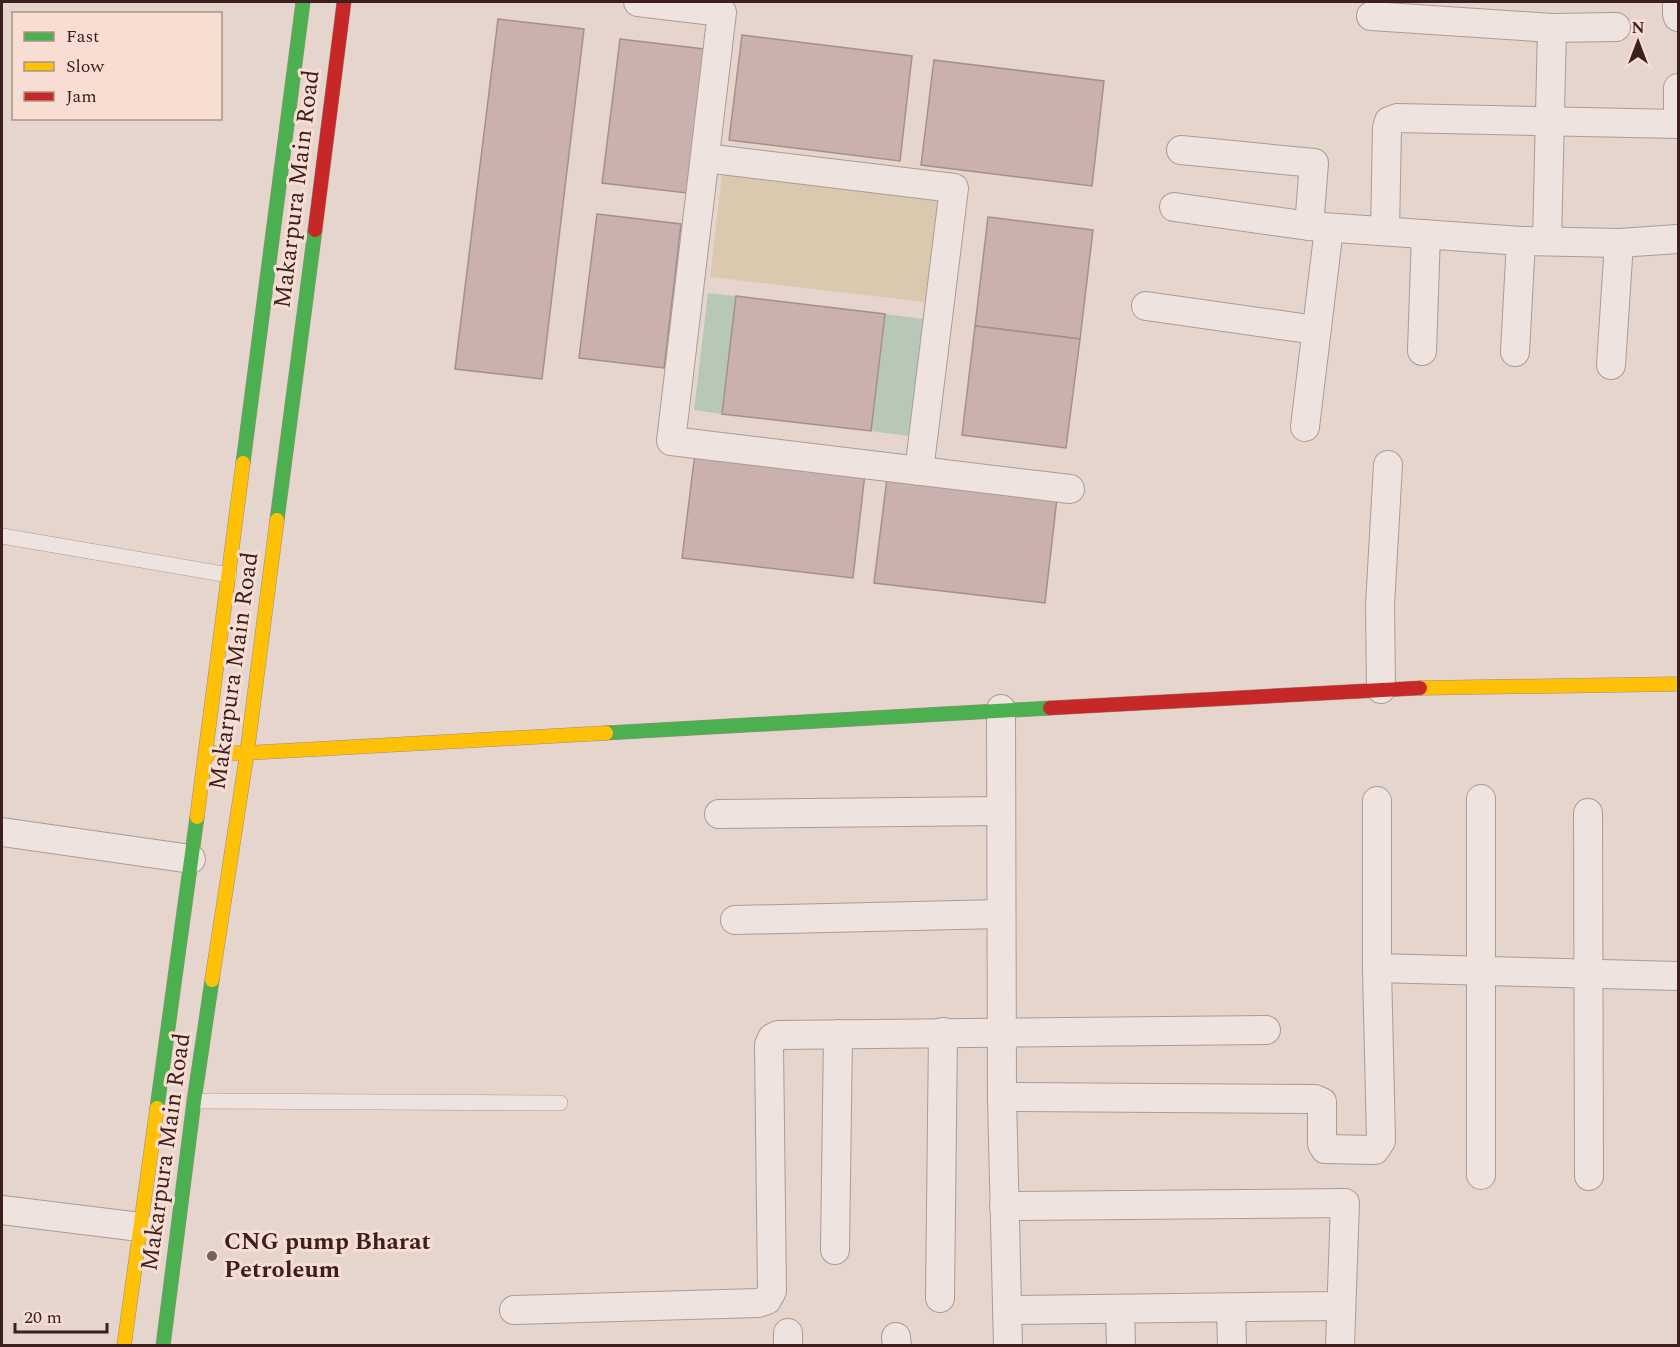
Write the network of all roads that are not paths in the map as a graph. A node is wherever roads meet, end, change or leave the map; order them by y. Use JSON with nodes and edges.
{"nodes":[{"id":1,"x":303,"y":2,"type":"edge"},
{"id":2,"x":344,"y":2,"type":"edge"},
{"id":3,"x":638,"y":2,"type":"edge"},
{"id":4,"x":1677,"y":2,"type":"edge"},
{"id":5,"x":1371,"y":16,"type":"dead end"},
{"id":6,"x":1678,"y":17,"type":"edge"},
{"id":7,"x":1616,"y":27,"type":"dead end"},
{"id":8,"x":1552,"y":28,"type":"junction"},
{"id":9,"x":1678,"y":88,"type":"edge"},
{"id":10,"x":1550,"y":122,"type":"junction"},
{"id":11,"x":1678,"y":124,"type":"edge"},
{"id":12,"x":1181,"y":150,"type":"dead end"},
{"id":13,"x":705,"y":158,"type":"junction"},
{"id":14,"x":1174,"y":207,"type":"dead end"},
{"id":15,"x":1319,"y":227,"type":"junction"},
{"id":16,"x":1385,"y":231,"type":"junction"},
{"id":17,"x":1426,"y":234,"type":"junction"},
{"id":18,"x":1678,"y":239,"type":"edge"},
{"id":19,"x":1534,"y":241,"type":"junction"},
{"id":20,"x":1619,"y":243,"type":"junction"},
{"id":21,"x":1146,"y":306,"type":"dead end"},
{"id":22,"x":1317,"y":330,"type":"junction"},
{"id":23,"x":1422,"y":351,"type":"dead end"},
{"id":24,"x":1515,"y":352,"type":"dead end"},
{"id":25,"x":1611,"y":364,"type":"dead end"},
{"id":26,"x":1305,"y":427,"type":"dead end"},
{"id":27,"x":1388,"y":465,"type":"dead end"},
{"id":28,"x":919,"y":471,"type":"junction"},
{"id":29,"x":1070,"y":489,"type":"dead end"},
{"id":30,"x":2,"y":536,"type":"edge"},
{"id":31,"x":229,"y":575,"type":"junction"},
{"id":32,"x":1678,"y":684,"type":"edge"},
{"id":33,"x":1381,"y":689,"type":"junction"},
{"id":34,"x":1001,"y":710,"type":"junction"},
{"id":35,"x":206,"y":753,"type":"junction"},
{"id":36,"x":247,"y":753,"type":"junction"},
{"id":37,"x":1480,"y":799,"type":"dead end"},
{"id":38,"x":1377,"y":801,"type":"dead end"},
{"id":39,"x":1001,"y":812,"type":"junction"},
{"id":40,"x":1588,"y":813,"type":"dead end"},
{"id":41,"x":718,"y":814,"type":"dead end"},
{"id":42,"x":2,"y":832,"type":"edge"},
{"id":43,"x":191,"y":859,"type":"junction"},
{"id":44,"x":1001,"y":914,"type":"junction"},
{"id":45,"x":735,"y":921,"type":"dead end"},
{"id":46,"x":1377,"y":968,"type":"junction"},
{"id":47,"x":1480,"y":970,"type":"junction"},
{"id":48,"x":1589,"y":974,"type":"junction"},
{"id":49,"x":1678,"y":976,"type":"edge"},
{"id":50,"x":1266,"y":1030,"type":"dead end"},
{"id":51,"x":1001,"y":1031,"type":"junction"},
{"id":52,"x":943,"y":1032,"type":"junction"},
{"id":53,"x":838,"y":1034,"type":"junction"},
{"id":54,"x":1002,"y":1097,"type":"junction"},
{"id":55,"x":194,"y":1101,"type":"junction"},
{"id":56,"x":560,"y":1103,"type":"dead end"},
{"id":57,"x":1480,"y":1175,"type":"dead end"},
{"id":58,"x":1589,"y":1176,"type":"dead end"},
{"id":59,"x":1004,"y":1206,"type":"junction"},
{"id":60,"x":2,"y":1210,"type":"edge"},
{"id":61,"x":140,"y":1227,"type":"junction"},
{"id":62,"x":835,"y":1250,"type":"dead end"},
{"id":63,"x":940,"y":1298,"type":"dead end"},
{"id":64,"x":1341,"y":1306,"type":"junction"},
{"id":65,"x":1231,"y":1308,"type":"junction"},
{"id":66,"x":1120,"y":1309,"type":"junction"},
{"id":67,"x":514,"y":1310,"type":"dead end"},
{"id":68,"x":1007,"y":1310,"type":"junction"},
{"id":69,"x":124,"y":1346,"type":"edge"},
{"id":70,"x":163,"y":1346,"type":"edge"},
{"id":71,"x":1008,"y":1346,"type":"edge"},
{"id":72,"x":1121,"y":1346,"type":"edge"},
{"id":73,"x":1232,"y":1346,"type":"edge"},
{"id":74,"x":1340,"y":1346,"type":"edge"}],
"edges":[{"from":1,"to":31,"type":"main road","name":"Makarpura Main Road"},
{"from":2,"to":36,"type":"main road","name":"Makarpura Main Road"},
{"from":3,"to":13,"type":"street"},
{"from":4,"to":6,"type":"street"},
{"from":5,"to":8,"type":"street"},
{"from":7,"to":8,"type":"street"},
{"from":8,"to":10,"type":"street"},
{"from":9,"to":11,"type":"street"},
{"from":10,"to":11,"type":"street"},
{"from":10,"to":16,"type":"street"},
{"from":10,"to":19,"type":"street"},
{"from":12,"to":15,"type":"street"},
{"from":13,"to":28,"type":"street"},
{"from":13,"to":28,"type":"street"},
{"from":14,"to":15,"type":"street"},
{"from":15,"to":16,"type":"street"},
{"from":15,"to":22,"type":"street"},
{"from":16,"to":17,"type":"street"},
{"from":17,"to":19,"type":"street"},
{"from":17,"to":23,"type":"street"},
{"from":18,"to":20,"type":"street"},
{"from":19,"to":20,"type":"street"},
{"from":19,"to":24,"type":"street"},
{"from":20,"to":25,"type":"street"},
{"from":21,"to":22,"type":"street"},
{"from":22,"to":26,"type":"street"},
{"from":27,"to":33,"type":"street"},
{"from":28,"to":29,"type":"street"},
{"from":30,"to":31,"type":"lane"},
{"from":31,"to":35,"type":"main road","name":"Makarpura Main Road"},
{"from":32,"to":33,"type":"main road"},
{"from":33,"to":34,"type":"main road"},
{"from":34,"to":36,"type":"main road"},
{"from":34,"to":39,"type":"street"},
{"from":35,"to":36,"type":"main road"},
{"from":35,"to":43,"type":"main road","name":"Makarpura Main Road"},
{"from":36,"to":55,"type":"main road","name":"Makarpura Main Road"},
{"from":37,"to":47,"type":"street"},
{"from":38,"to":46,"type":"street"},
{"from":39,"to":41,"type":"street"},
{"from":39,"to":44,"type":"street"},
{"from":40,"to":48,"type":"street"},
{"from":42,"to":43,"type":"street"},
{"from":43,"to":61,"type":"main road","name":"Makarpura Main Road"},
{"from":44,"to":45,"type":"street"},
{"from":44,"to":51,"type":"street"},
{"from":46,"to":47,"type":"street"},
{"from":46,"to":54,"type":"street"},
{"from":47,"to":48,"type":"street"},
{"from":47,"to":57,"type":"street"},
{"from":48,"to":49,"type":"street"},
{"from":48,"to":58,"type":"street"},
{"from":50,"to":51,"type":"street"},
{"from":51,"to":52,"type":"street"},
{"from":51,"to":54,"type":"street"},
{"from":52,"to":53,"type":"street"},
{"from":52,"to":63,"type":"street"},
{"from":53,"to":62,"type":"street"},
{"from":53,"to":67,"type":"street"},
{"from":54,"to":59,"type":"street"},
{"from":55,"to":56,"type":"lane"},
{"from":55,"to":70,"type":"main road","name":"Makarpura Main Road"},
{"from":59,"to":64,"type":"street"},
{"from":59,"to":68,"type":"street"},
{"from":60,"to":61,"type":"street"},
{"from":61,"to":69,"type":"main road","name":"Makarpura Main Road"},
{"from":64,"to":65,"type":"street"},
{"from":64,"to":74,"type":"street"},
{"from":65,"to":66,"type":"street"},
{"from":65,"to":73,"type":"street"},
{"from":66,"to":68,"type":"street"},
{"from":66,"to":72,"type":"street"},
{"from":68,"to":71,"type":"street"}]}
